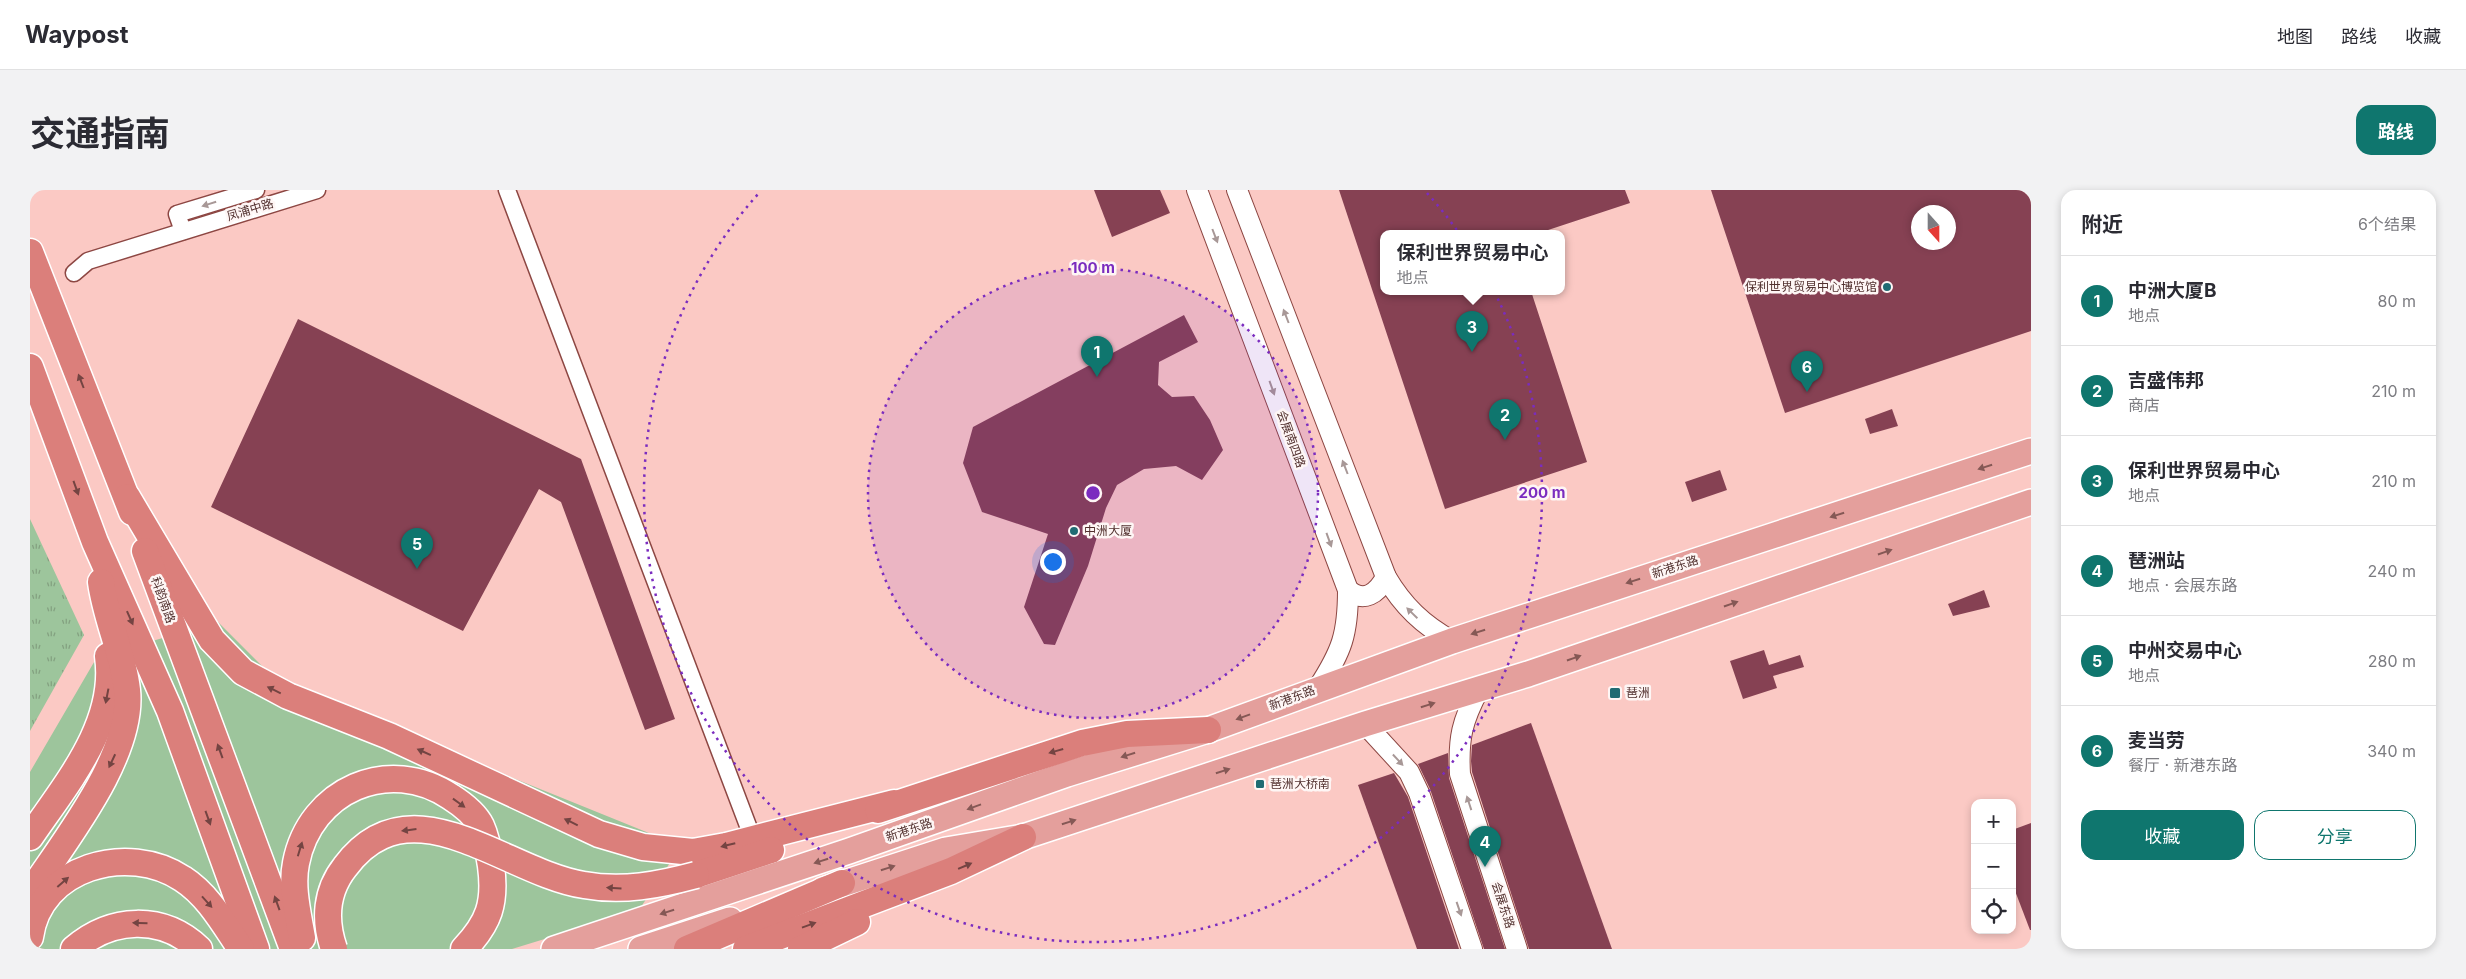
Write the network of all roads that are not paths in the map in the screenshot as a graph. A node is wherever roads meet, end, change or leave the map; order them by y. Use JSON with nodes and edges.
{"nodes":[{"id":1,"x":256,"y":190,"type":"edge"},
{"id":2,"x":317,"y":190,"type":"edge"},
{"id":3,"x":507,"y":190,"type":"edge"},
{"id":4,"x":1198,"y":190,"type":"edge"},
{"id":5,"x":1237,"y":190,"type":"edge"},
{"id":6,"x":183,"y":231,"type":"junction"},
{"id":7,"x":30,"y":252,"type":"edge"},
{"id":8,"x":74,"y":274,"type":"dead end"},
{"id":9,"x":30,"y":367,"type":"edge"},
{"id":10,"x":2031,"y":451,"type":"edge"},
{"id":11,"x":127,"y":497,"type":"junction"},
{"id":12,"x":2031,"y":502,"type":"edge"},
{"id":13,"x":95,"y":542,"type":"junction"},
{"id":14,"x":1386,"y":577,"type":"junction"},
{"id":15,"x":1348,"y":590,"type":"junction"},
{"id":16,"x":103,"y":596,"type":"junction"},
{"id":17,"x":1452,"y":641,"type":"junction"},
{"id":18,"x":1318,"y":688,"type":"junction"},
{"id":19,"x":1479,"y":689,"type":"junction"},
{"id":20,"x":1365,"y":724,"type":"junction"},
{"id":21,"x":1208,"y":730,"type":"junction"},
{"id":22,"x":894,"y":803,"type":"junction"},
{"id":23,"x":30,"y":837,"type":"edge"},
{"id":24,"x":1023,"y":837,"type":"junction"},
{"id":25,"x":754,"y":839,"type":"junction"},
{"id":26,"x":842,"y":884,"type":"junction"},
{"id":27,"x":920,"y":884,"type":"junction"},
{"id":28,"x":30,"y":893,"type":"edge"},
{"id":29,"x":30,"y":937,"type":"edge"},
{"id":30,"x":754,"y":946,"type":"edge"},
{"id":31,"x":74,"y":949,"type":"edge"},
{"id":32,"x":199,"y":949,"type":"edge"},
{"id":33,"x":240,"y":949,"type":"edge"},
{"id":34,"x":256,"y":949,"type":"edge"},
{"id":35,"x":293,"y":949,"type":"edge"},
{"id":36,"x":304,"y":949,"type":"edge"},
{"id":37,"x":334,"y":949,"type":"edge"},
{"id":38,"x":464,"y":949,"type":"edge"},
{"id":39,"x":554,"y":949,"type":"edge"},
{"id":40,"x":641,"y":949,"type":"edge"},
{"id":41,"x":687,"y":949,"type":"edge"},
{"id":42,"x":801,"y":949,"type":"edge"},
{"id":43,"x":1472,"y":949,"type":"edge"},
{"id":44,"x":1517,"y":949,"type":"edge"}],
"edges":[{"from":1,"to":6,"type":"street","name":"凤浦中路","one_way":true},
{"from":2,"to":6,"type":"street","name":"凤浦中路"},
{"from":3,"to":25,"type":"street"},
{"from":4,"to":15,"type":"street","name":"会展南四路","one_way":true},
{"from":14,"to":5,"type":"street","one_way":true},
{"from":6,"to":8,"type":"street","name":"凤浦中路"},
{"from":11,"to":7,"type":"highway","name":"科韵南路","one_way":true},
{"from":9,"to":13,"type":"highway","one_way":true},
{"from":10,"to":17,"type":"main road","name":"新港东路","one_way":true},
{"from":25,"to":11,"type":"highway","one_way":true},
{"from":35,"to":11,"type":"highway","name":"科韵南路","one_way":true},
{"from":19,"to":12,"type":"main road","one_way":true},
{"from":13,"to":16,"type":"highway"},
{"from":13,"to":34,"type":"highway","one_way":true},
{"from":14,"to":15,"type":"street"},
{"from":17,"to":14,"type":"street","one_way":true},
{"from":15,"to":18,"type":"street","name":"会展南四路"},
{"from":16,"to":23,"type":"highway","one_way":true},
{"from":16,"to":28,"type":"highway","one_way":true},
{"from":17,"to":18,"type":"main road","name":"新港东路"},
{"from":18,"to":21,"type":"main road","name":"新港东路","one_way":true},
{"from":20,"to":19,"type":"main road","one_way":true},
{"from":44,"to":19,"type":"street","name":"会展东路","one_way":true},
{"from":24,"to":20,"type":"main road","one_way":true},
{"from":20,"to":43,"type":"street","one_way":true},
{"from":21,"to":22,"type":"highway","one_way":true},
{"from":21,"to":39,"type":"main road","name":"新港东路","one_way":true},
{"from":22,"to":25,"type":"highway"},
{"from":22,"to":37,"type":"highway","one_way":true,"bridge":true},
{"from":26,"to":24,"type":"main road","one_way":true},
{"from":27,"to":24,"type":"highway","one_way":true},
{"from":26,"to":40,"type":"main road"},
{"from":26,"to":41,"type":"highway"},
{"from":30,"to":27,"type":"highway","one_way":true},
{"from":27,"to":42,"type":"highway"},
{"from":29,"to":33,"type":"highway","one_way":true},
{"from":32,"to":31,"type":"highway","one_way":true},
{"from":36,"to":38,"type":"highway","one_way":true}]}
